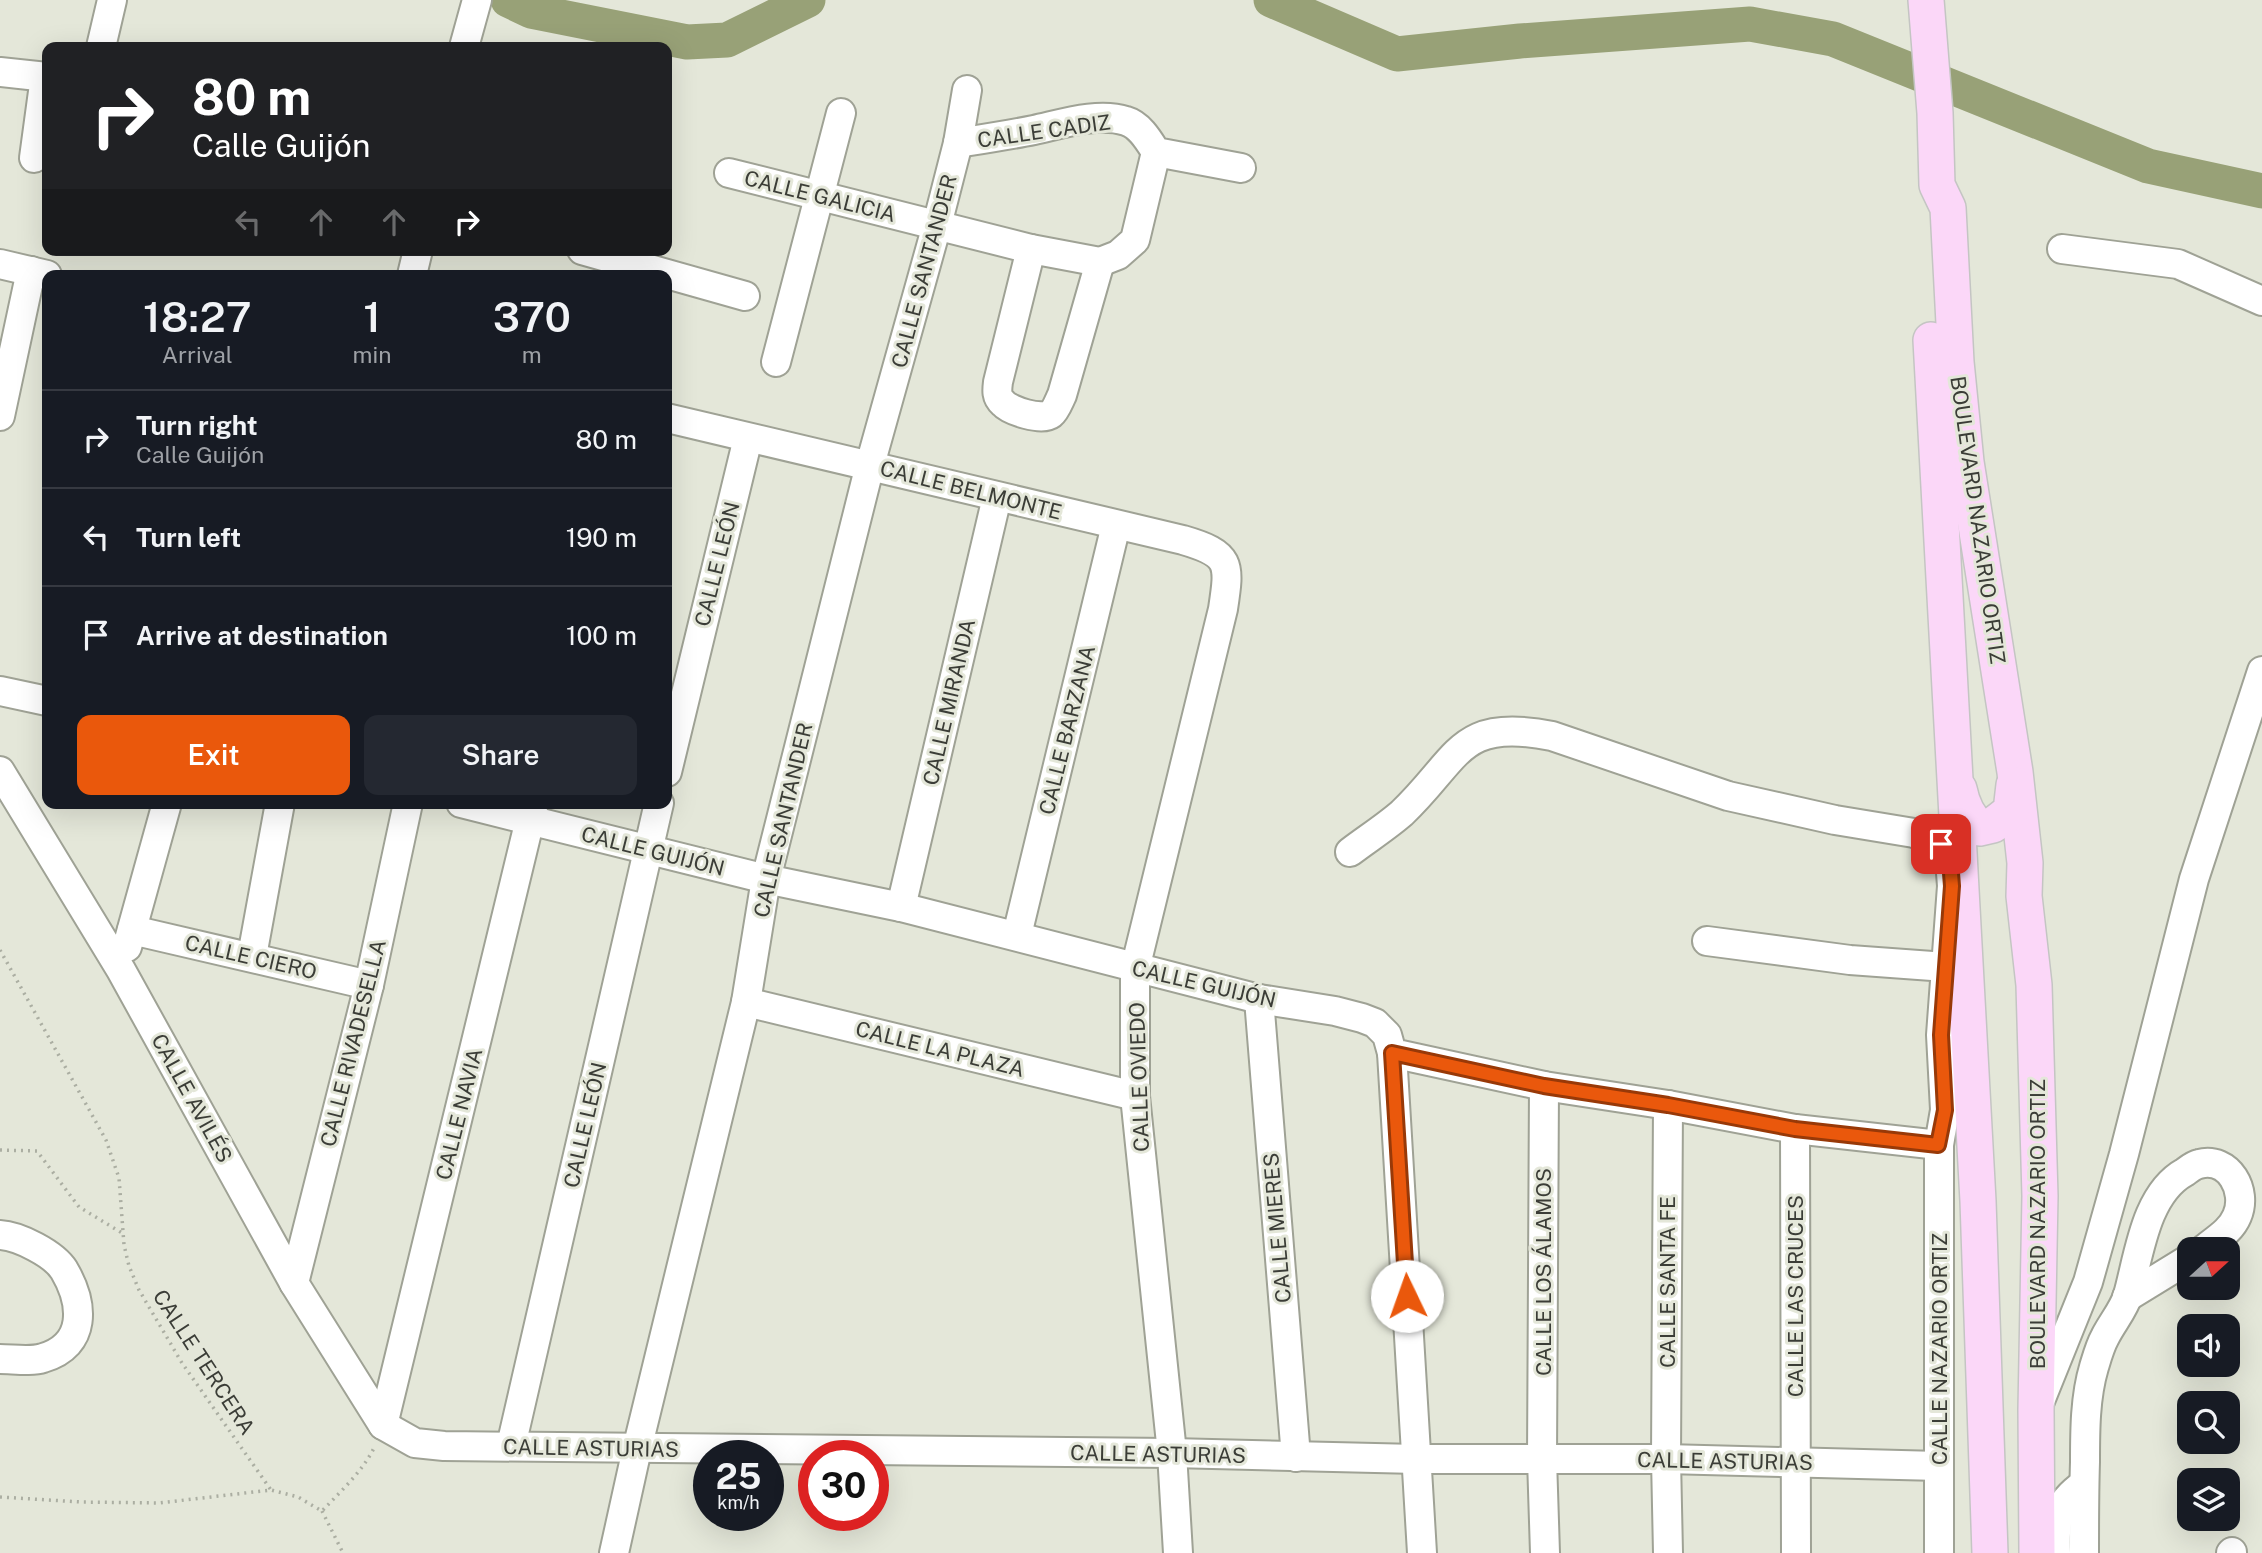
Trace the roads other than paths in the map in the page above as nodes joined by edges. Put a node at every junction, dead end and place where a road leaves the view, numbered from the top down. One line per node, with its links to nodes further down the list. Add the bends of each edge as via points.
1 (112, 0): 3 (street)
2 (1926, 0): 14 (main road, BOULEVARD NAZARIO ORTIZ)
3 (102, 42)
4 (0, 72): 5 (street)
5 (42, 77)
6 (967, 90): 9 (street, CALLE SANTANDER)
7 (42, 104): 11 (street)
8 (841, 113): 15 (street)
9 (958, 143): 10 (street, CALLE CADIZ, via 1099,118 1129,122); 16 (street, CALLE SANTANDER)
10 (1157, 152): 12 (street); 20 (street, via 1136,240)
11 (34, 158)
12 (1241, 168)
13 (729, 173): 15 (street, CALLE GALICIA)
14 (1937, 185): 39 (main road, BOULEVARD NAZARIO ORTIZ, via 1925,211); 41 (main road, BOULEVARD NAZARIO ORTIZ, via 1948,208 1966,462)
15 (820, 196): 16 (street, CALLE GALICIA); 27 (street)
16 (937, 225): 17 (street, CALLE GALICIA); 31 (street, CALLE SANTANDER)
17 (1031, 249): 20 (street, CALLE GALICIA); 20 (street, via 997,393 1012,409 1043,417 1058,403)
18 (2062, 249): 26 (street, via 2178,264)
19 (603, 256): 22 (street)
20 (1100, 262)
21 (0, 264): 23 (street)
22 (653, 270)
23 (39, 273): 28 (street)
24 (672, 275): 25 (street)
25 (745, 296)
26 (2262, 301)
27 (776, 362)
28 (0, 416)
29 (672, 419): 30 (street, CALLE BELMONTE)
30 (748, 438): 31 (street, CALLE BELMONTE); 38 (street, CALLE LEÓN)
31 (870, 465): 32 (street, CALLE BELMONTE); 50 (street, CALLE SANTANDER)
32 (997, 497): 33 (street, CALLE BELMONTE); 53 (street, CALLE MIRANDA)
33 (1116, 525): 34 (street, CALLE BELMONTE, via 1201,545 1219,556 1228,576); 55 (street, CALLE BARZANA)
34 (1223, 609): 59 (street, CALLE OVIEDO)
35 (2262, 671): 76 (street, via 2194,879 2088,1282)
36 (0, 691): 37 (street)
37 (42, 700)
38 (672, 751)
39 (1954, 769): 41 (main road, BOULEVARD NAZARIO ORTIZ, via 1962,802 1980,828 1993,825 2011,811); 51 (main road, BOULEVARD NAZARIO ORTIZ)
40 (0, 771): 60 (street, CALLE AVILÉS)
41 (2015, 772): 52 (main road, BOULEVARD NAZARIO ORTIZ)
42 (165, 809): 54 (street)
43 (280, 809): 57 (street)
44 (407, 809): 61 (street, CALLE RIVADESELLA)
45 (508, 809): 47 (street, CALLE GUIJÓN)
46 (658, 809): 48 (street, CALLE LEÓN)
47 (532, 812): 48 (street, CALLE GUIJÓN); 77 (street, CALLE NAVIA)
48 (648, 850): 50 (street, CALLE GUIJÓN); 78 (street, CALLE LEÓN)
49 (1350, 852): 58 (street, CALLE NAZARIO ORTIZ, via 1401,814 1471,740 1494,731 1522,730 1728,796 1914,833 1941,844 1950,860 1952,886)
50 (766, 879): 53 (street, CALLE GUIJÓN); 63 (street, CALLE SANTANDER)
51 (1962, 896): 52 (main road, BOULEVARD NAZARIO ORTIZ, via 1971,847 1988,840 2009,850); 88 (main road, BOULEVARD NAZARIO ORTIZ)
52 (2024, 896): 76 (main road, BOULEVARD NAZARIO ORTIZ, via 2034,985 2040,1196)
53 (901, 907): 55 (street, CALLE GUIJÓN)
54 (132, 930): 57 (street, CALLE CIERO); 60 (street)
55 (1017, 935): 59 (street, CALLE GUIJÓN)
56 (1707, 941): 58 (street)
57 (252, 956): 61 (street, CALLE CIERO)
58 (1946, 967): 69 (street, CALLE NAZARIO ORTIZ, via 1941,1035 1945,1110)
59 (1135, 969): 62 (street, CALLE GUIJÓN); 66 (street, CALLE OVIEDO)
60 (121, 970): 73 (street, CALLE AVILÉS)
61 (369, 985): 73 (street, CALLE RIVADESELLA)
62 (1259, 999): 64 (street, CALLE GUIJÓN, via 1335,1011 1375,1023 1387,1035); 81 (street, CALLE MIERES)
63 (746, 1002): 66 (street, CALLE LA PLAZA); 79 (street, CALLE SANTANDER)
64 (1392, 1053): 65 (street); 82 (street)
65 (1544, 1086): 67 (street); 83 (street, CALLE LOS ÁLAMOS)
66 (1135, 1096): 80 (street, CALLE OVIEDO)
67 (1668, 1105): 68 (street); 84 (street, CALLE SANTA FE)
68 (1795, 1129): 69 (street); 85 (street, CALLE LAS CRUCES)
69 (1938, 1145): 86 (street, CALLE NAZARIO ORTIZ)
70 (0, 1235): 75 (street, via 26,1241 63,1268 77,1298 79,1318 75,1334 61,1350 41,1359)
71 (2218, 1237): 74 (street, via 2237,1217 2239,1190 2227,1169 2199,1164 2177,1176 2148,1220)
72 (2177, 1266): 74 (street)
73 (294, 1283): 77 (street, CALLE AVILÉS)
74 (2127, 1297): 87 (street, via 2093,1369)
75 (0, 1359)
76 (2036, 1410): 96 (main road, BOULEVARD NAZARIO ORTIZ)
77 (383, 1425): 78 (street, CALLE ASTURIAS, via 425,1445)
78 (511, 1446): 79 (street, CALLE ASTURIAS)
79 (637, 1450): 80 (street, CALLE ASTURIAS); 89 (street, CALLE SANTANDER)
80 (1172, 1453): 81 (street, CALLE ASTURIAS); 90 (street, CALLE OVIEDO)
81 (1296, 1457): 82 (street, CALLE ASTURIAS)
82 (1417, 1459): 83 (street, CALLE ASTURIAS); 91 (street)
83 (1542, 1459): 84 (street, CALLE ASTURIAS); 92 (street, CALLE LOS ÁLAMOS)
84 (1666, 1459): 85 (street, CALLE ASTURIAS); 93 (street, CALLE SANTA FE)
85 (1795, 1463): 86 (street, CALLE ASTURIAS); 94 (street, CALLE LAS CRUCES)
86 (1939, 1466): 95 (street, CALLE NAZARIO ORTIZ)
87 (2084, 1484): 97 (street, via 2060,1511 2055,1525); 98 (street)
88 (1989, 1550)
89 (614, 1553)
90 (1178, 1553)
91 (1422, 1553)
92 (1545, 1553)
93 (1668, 1553)
94 (1797, 1553)
95 (1939, 1553)
96 (2037, 1553)
97 (2056, 1553)
98 (2084, 1553)

